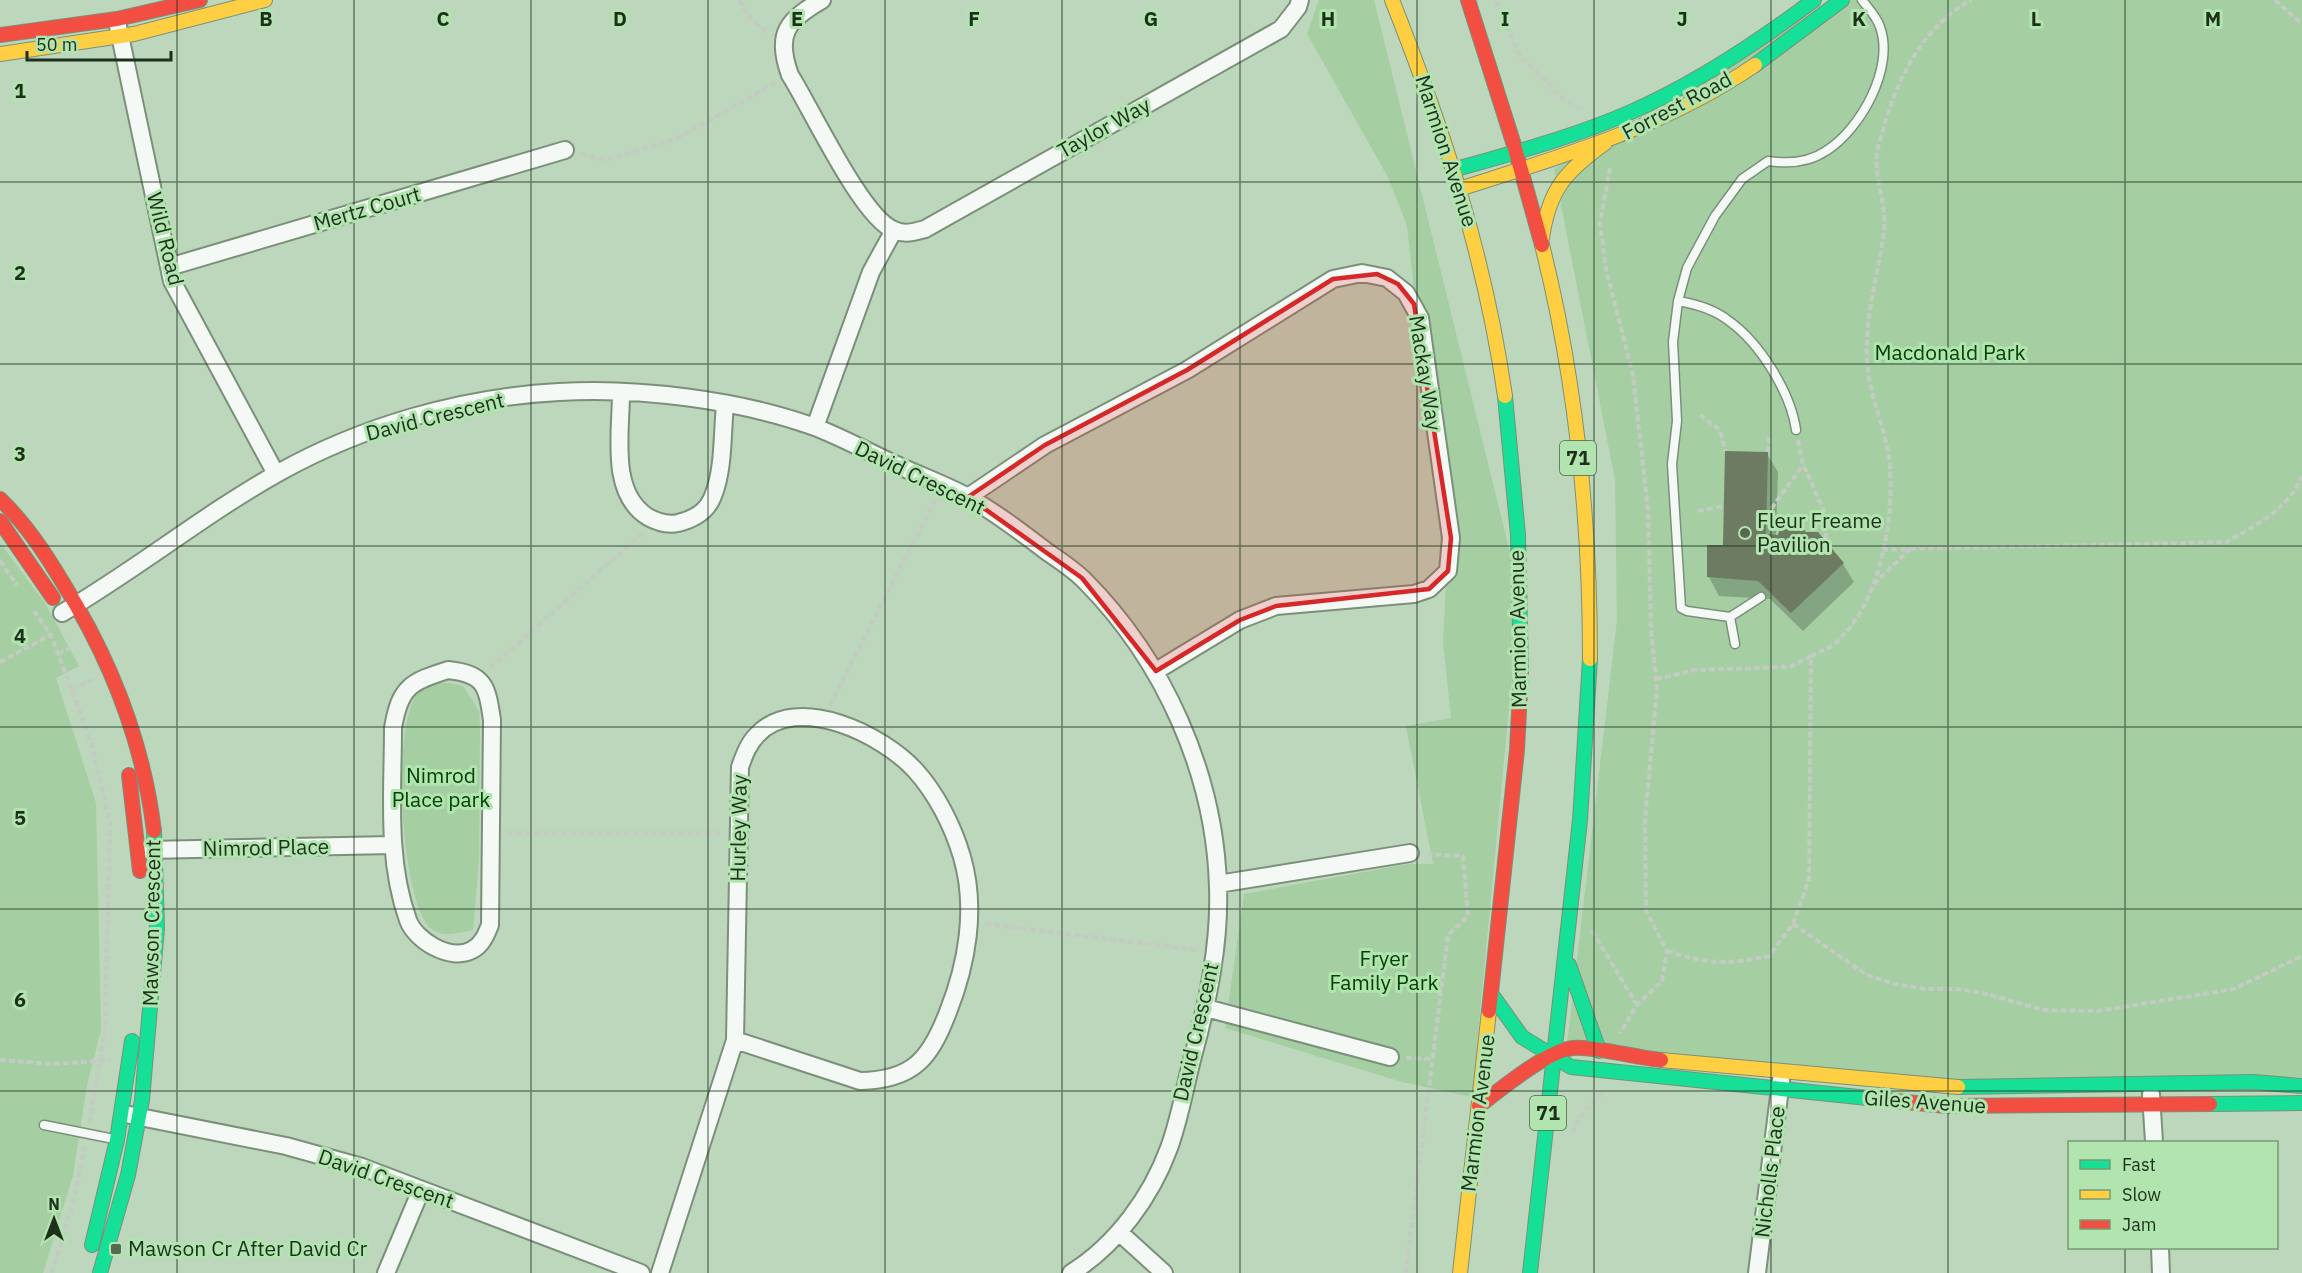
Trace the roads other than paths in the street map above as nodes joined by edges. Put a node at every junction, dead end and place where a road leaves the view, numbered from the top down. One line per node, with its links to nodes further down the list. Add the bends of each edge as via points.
1 (200, 0): 10 (main road)
2 (265, 0): 12 (main road)
3 (822, 0): 20 (street, via 793,19 785,31 782,44 790,75 869,210)
4 (1300, 0): 20 (street, Taylor Way, via 1281,29 925,229 910,234)
5 (1392, 0): 18 (main road, Marmion Avenue, via 1420,69)
6 (1468, 0): 16 (main road, 71)
7 (1814, 0): 16 (main road, Forrest Road, via 1776,29 1672,92 1596,126)
8 (1842, 0): 14 (main road, Forrest Road, via 1691,103)
9 (1862, 0): 23 (lane, via 1880,27 1883,44 1874,92 1859,119 1825,152 1788,164 1768,161 1742,178 1715,216 1687,268)
10 (117, 20): 11 (main road); 12 (street, Wild Road)
11 (0, 35)
12 (120, 38): 13 (main road); 22 (street, Wild Road)
13 (0, 54)
14 (1605, 143): 17 (main road, Forrest Road); 21 (main road, via 1559,180 1549,203)
15 (565, 150): 22 (street, Mertz Court)
16 (1517, 151): 17 (main road, 71); 18 (main road, Forrest Road)
17 (1521, 169): 19 (main road, Forrest Road); 21 (main road, 71)
18 (1453, 170): 19 (main road, Marmion Avenue)
19 (1459, 189): 44 (main road, Marmion Avenue, via 1488,297 1501,372 1520,578 1519,720)
20 (894, 230): 26 (street, via 871,272)
21 (1542, 242): 43 (main road, 71, via 1576,434 1588,571 1585,747)
22 (169, 267): 28 (street, Wild Road, via 172,281)
23 (1678, 301): 27 (lane, via 1700,305 1730,321 1746,338 1789,400); 34 (lane, via 1673,342 1677,421 1672,464 1681,608)
24 (621, 393): 25 (street, David Crescent, via 669,395); 25 (street, via 620,449 628,496 639,511 656,522 674,524 690,520 703,512 712,498 718,478); 28 (street, David Crescent, via 558,392 474,403 414,417 346,439)
25 (725, 405): 26 (street, David Crescent)
26 (815, 427): 29 (street, David Crescent)
27 (1796, 430)
28 (276, 474): 33 (street, David Crescent)
29 (968, 497): 36 (street, David Crescent, via 1082,578); 36 (street, Mackay Way, via 1045,445 1187,370 1334,279 1377,274 1398,284 1420,318 1451,538 1448,571 1428,589 1414,594 1276,606 1240,620)
30 (0, 499): 33 (main road, Mawson Crescent, via 41,545)
31 (0, 521): 33 (main road, Mawson Crescent)
32 (1761, 597): 34 (lane)
33 (69, 613): 39 (main road, Mawson Crescent, via 122,697 152,811)
34 (1730, 617): 35 (lane)
35 (1735, 644)
36 (1156, 671): 42 (street, David Crescent, via 1206,795)
37 (126, 762): 39 (main road, Mawson Crescent)
38 (393, 844): 38 (street, via 409,922 423,940 457,954 481,943 490,925 492,720 487,691 479,678 448,669 417,679 396,710); 39 (street, Nimrod Place)
39 (148, 850): 41 (main road, Mawson Crescent); 59 (main road, Mawson Crescent, via 156,937)
40 (1410, 853): 42 (street)
41 (140, 884)
42 (1218, 884): 45 (street, David Crescent)
43 (1566, 954): 48 (main road); 49 (main road, 71)
44 (1492, 995): 49 (main road, Giles Avenue, via 1522,1037); 57 (main road, Marmion Avenue)
45 (1206, 1008): 50 (street); 64 (street, David Crescent, via 1168,1149 1148,1190)
46 (134, 1023): 58 (main road, Mawson Crescent)
47 (735, 1040): 47 (street, Hurley Way, via 740,767 757,734 775,723 796,718 849,726 873,737 915,770 951,827 962,857 969,922 964,959 940,1032 917,1066 882,1081 860,1081); 70 (street, Hurley Way)
48 (1599, 1051): 49 (main road, Giles Avenue, via 1573,1048); 51 (main road, Giles Avenue)
49 (1554, 1055): 54 (main road, Giles Avenue, via 1571,1067); 57 (main road, Giles Avenue, via 1510,1081); 74 (main road, 71)
50 (1390, 1057)
51 (1781, 1070): 52 (main road, Giles Avenue, via 1970,1088); 54 (street, Nicholls Place)
52 (2150, 1084): 53 (main road, Giles Avenue, via 2253,1082); 55 (street)
53 (2302, 1086)
54 (1780, 1090): 55 (main road, Giles Avenue, via 1946,1106); 75 (street, Nicholls Place)
55 (2151, 1103): 56 (main road, Giles Avenue); 62 (street)
56 (2302, 1103)
57 (1479, 1106): 73 (main road, Marmion Avenue)
58 (123, 1113): 59 (street, David Crescent); 61 (main road, Mawson Crescent)
59 (140, 1117): 63 (street, David Crescent, via 286,1146 362,1167); 67 (main road, Mawson Crescent)
60 (44, 1125): 61 (lane)
61 (117, 1140): 66 (main road, Mawson Crescent)
62 (2154, 1141)
63 (422, 1190): 68 (street); 69 (street, David Crescent)
64 (1119, 1233): 71 (street, David Crescent); 72 (street)
65 (2160, 1249): 76 (street)
66 (87, 1262)
67 (100, 1273)
68 (386, 1273)
69 (641, 1273)
70 (660, 1273)
71 (1071, 1273)
72 (1164, 1273)
73 (1460, 1273)
74 (1530, 1273)
75 (1757, 1273)
76 (2161, 1273)

